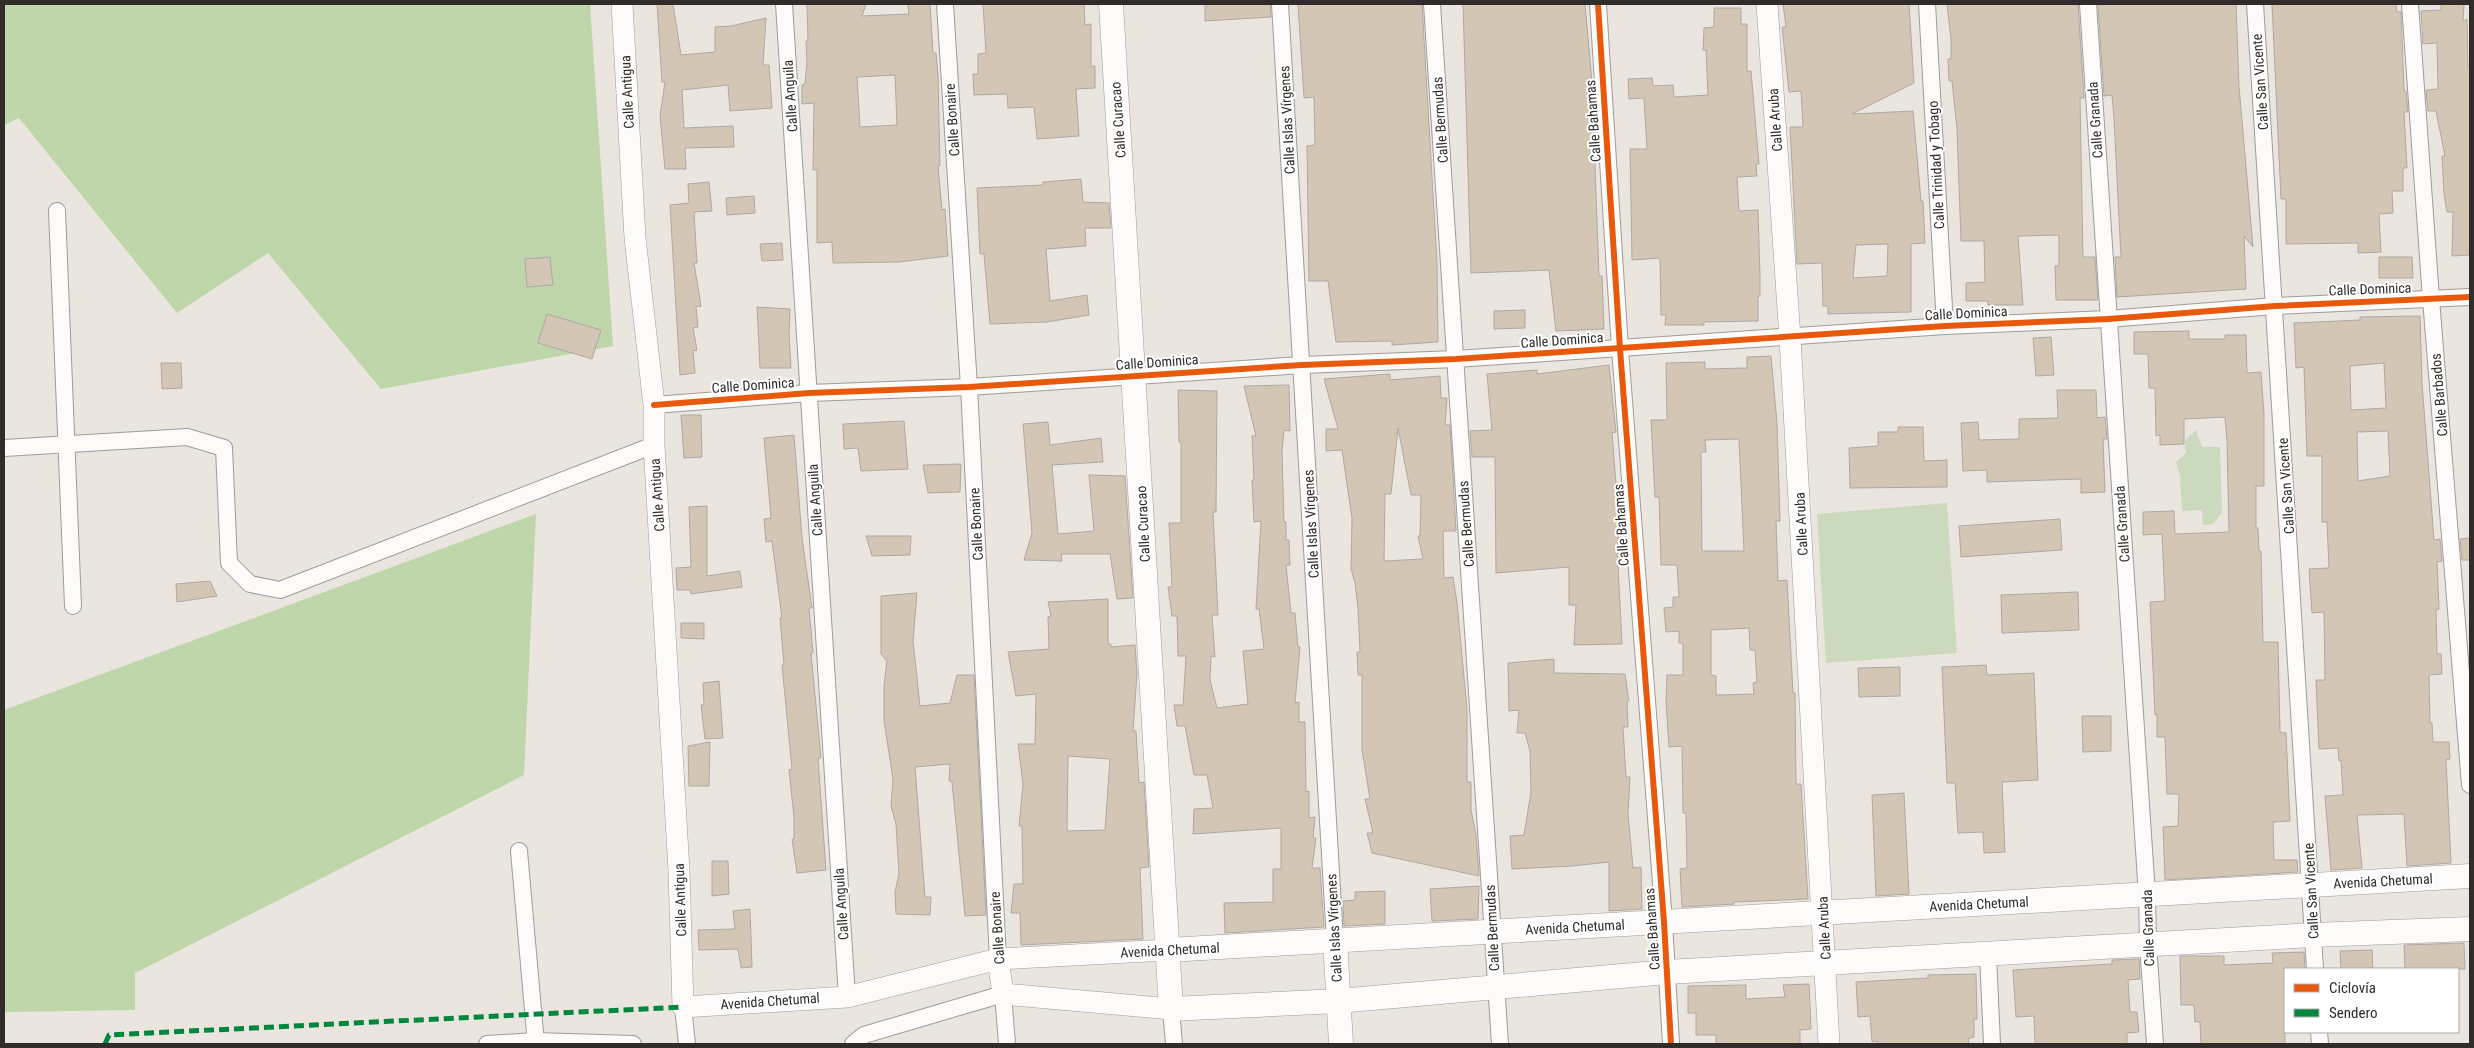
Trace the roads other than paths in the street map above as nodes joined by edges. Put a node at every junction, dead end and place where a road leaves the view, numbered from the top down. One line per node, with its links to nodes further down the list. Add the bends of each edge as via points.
1 (622, 4): 26 (street, Calle Antigua, via 635,238)
2 (784, 4): 25 (street, Calle Anguila)
3 (944, 4): 24 (street, Calle Bonaire)
4 (1111, 4): 23 (main road, Calle Curacao)
5 (1280, 4): 22 (street, Calle Islas Vírgenes)
6 (1432, 4): 21 (street, Calle Bermudas)
7 (1598, 4): 20 (street, Calle Bahamas)
8 (1767, 4): 19 (street, Calle Aruba)
9 (1927, 4): 18 (street, Calle Trinidad y Tobago)
10 (2088, 4): 17 (street, Calle Granada)
11 (2255, 4): 16 (street, Calle San Vicente)
12 (2410, 4): 15 (street, Calle Barbados)
13 (57, 211): 27 (street)
14 (2470, 297): 15 (street, Calle Dominica)
15 (2431, 299): 16 (street, Calle Dominica); 31 (street, Calle Barbados)
16 (2275, 306): 17 (street, Calle Dominica); 34 (street, Calle San Vicente)
17 (2108, 319): 18 (street, Calle Dominica); 35 (street, Calle Granada)
18 (1945, 326): 19 (street, Calle Dominica)
19 (1790, 338): 20 (street, Calle Dominica); 36 (street, Calle Aruba)
20 (1620, 349): 21 (street, Calle Dominica); 37 (street, Calle Bahamas)
21 (1456, 359): 22 (street, Calle Dominica); 39 (street, Calle Bermudas)
22 (1302, 365): 23 (street, Calle Dominica); 41 (street, Calle Islas Vírgenes)
23 (1134, 376): 24 (street, Calle Dominica); 43 (main road, Calle Curacao)
24 (969, 387): 25 (street, Calle Dominica); 45 (street, Calle Bonaire)
25 (808, 393): 26 (street, Calle Dominica); 52 (street, Calle Anguila)
26 (654, 405): 28 (street, Calle Antigua)
27 (68, 444): 28 (street, via 187,437 224,448 229,562 250,584 280,590); 29 (street); 30 (street)
28 (654, 445): 51 (street, Calle Antigua, via 679,872)
29 (4, 448)
30 (73, 606)
31 (2470, 785)
32 (519, 852): 55 (street)
33 (2470, 876): 34 (main road, Avenida Chetumal)
34 (2311, 886): 35 (main road, Avenida Chetumal); 40 (street, Calle San Vicente)
35 (2147, 895): 36 (main road, Avenida Chetumal); 42 (street, Calle Granada)
36 (1823, 913): 37 (main road, Avenida Chetumal); 46 (street, Calle Aruba)
37 (1664, 922): 39 (main road, Avenida Chetumal); 48 (street, Calle Bahamas)
38 (2470, 929): 40 (main road)
39 (1493, 932): 41 (main road, Avenida Chetumal); 49 (street, Calle Bermudas)
40 (2313, 935): 42 (main road); 47 (street, Calle San Vicente)
41 (1335, 940): 43 (main road, Avenida Chetumal); 53 (main road, Calle Islas Vírgenes)
42 (2148, 944): 44 (main road); 67 (street, Calle Granada)
43 (1168, 950): 45 (street, Avenida Chetumal); 54 (main road, Calle Curacao)
44 (1988, 955): 46 (main road); 66 (street)
45 (998, 959): 50 (street, Calle Bonaire); 52 (street, Avenida Chetumal)
46 (1825, 963): 48 (main road); 65 (street, Calle Aruba)
47 (2315, 968)
48 (1667, 972): 49 (main road); 64 (street, Calle Bahamas)
49 (1496, 987): 53 (main road); 63 (street, Calle Bermudas)
50 (1003, 994): 54 (street); 59 (street, via 864,1034); 60 (street, Calle Bonaire)
51 (683, 997): 52 (street, Avenida Chetumal); 58 (street)
52 (847, 997)
53 (1338, 1000): 54 (main road); 62 (main road, Calle Islas Vírgenes)
54 (1172, 1009): 61 (street, Calle Curacao)
55 (536, 1043): 56 (street); 57 (street)
56 (487, 1044)
57 (633, 1044)
58 (687, 1044)
59 (853, 1044)
60 (1007, 1044)
61 (1174, 1044)
62 (1341, 1044)
63 (1500, 1044)
64 (1671, 1044)
65 (1829, 1044)
66 (1992, 1044)
67 (2155, 1044)

